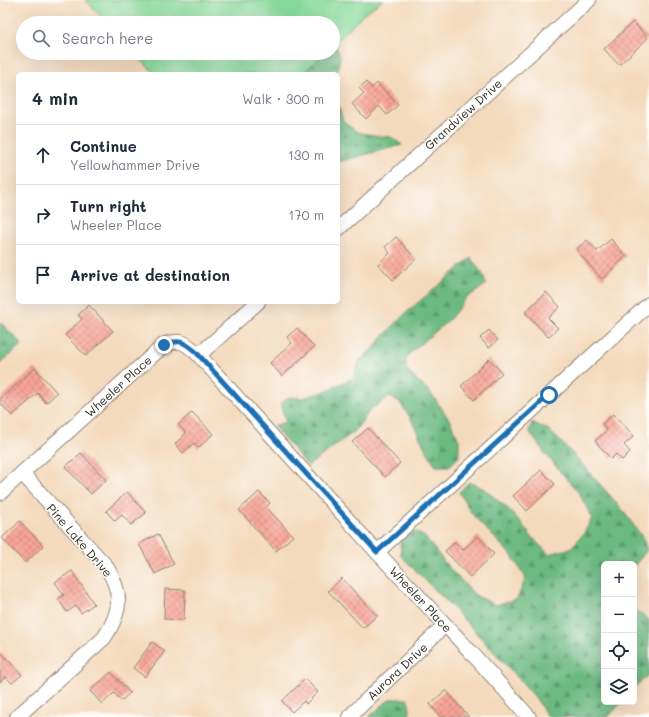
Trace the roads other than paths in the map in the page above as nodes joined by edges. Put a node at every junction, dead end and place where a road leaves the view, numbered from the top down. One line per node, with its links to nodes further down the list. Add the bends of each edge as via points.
1 (589, 0): 2 (street, Grandview Drive)
2 (340, 227)
3 (256, 304): 5 (street)
4 (649, 304): 8 (street)
5 (199, 355): 6 (street, Wheeler Place, via 184,342 175,341 164,345); 8 (street, Wheeler Place)
6 (22, 473): 7 (street, Wheeler Place); 10 (street, Pine Lake Drive, via 106,566 114,579 118,598 113,625 104,638)
7 (0, 493)
8 (377, 552): 9 (street, Wheeler Place)
9 (445, 625): 11 (street, Aurora Drive); 12 (street, Wheeler Place)
10 (17, 717)
11 (349, 717)
12 (529, 717)

